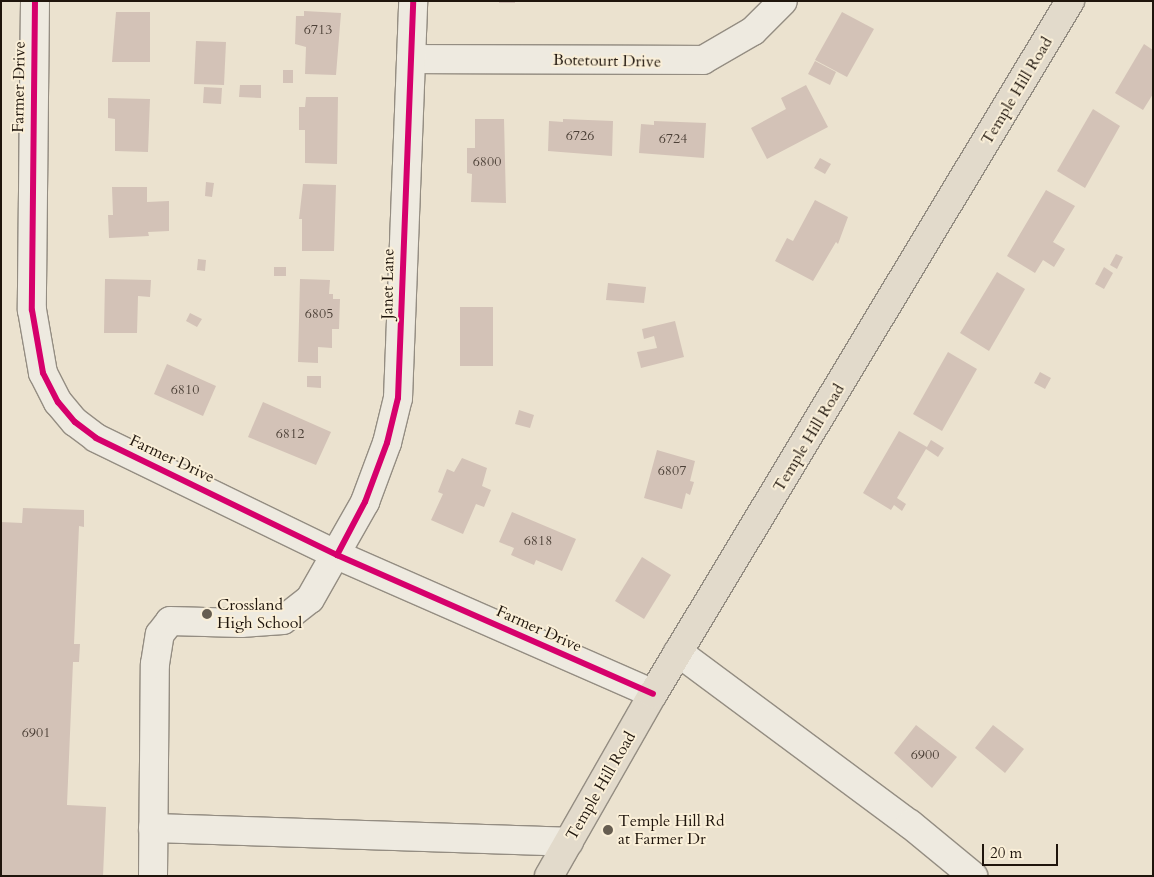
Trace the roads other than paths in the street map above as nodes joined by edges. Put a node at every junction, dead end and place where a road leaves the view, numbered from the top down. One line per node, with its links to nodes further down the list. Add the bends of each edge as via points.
1 (35, 1): 6 (street, Farmer Drive, via 32,310 43,373 58,402 75,422 96,438)
2 (413, 1): 5 (street, Janet Lane)
3 (783, 1): 5 (street, Botetourt Drive, via 753,31 703,60)
4 (1070, 1): 7 (main road, Temple Hill Road)
5 (411, 59): 6 (street, Janet Lane, via 398,398 387,443 366,502)
6 (337, 555): 8 (street, Farmer Drive); 9 (street, Janet Lane, via 310,599 283,620 241,623 170,621 160,634 155,664)
7 (678, 652): 8 (main road, Temple Hill Road); 13 (street, via 910,824)
8 (653, 694): 10 (main road, Temple Hill Road)
9 (153, 828): 10 (street); 11 (street)
10 (569, 842): 12 (main road, Temple Hill Road)
11 (153, 876)
12 (549, 876)
13 (973, 876)

